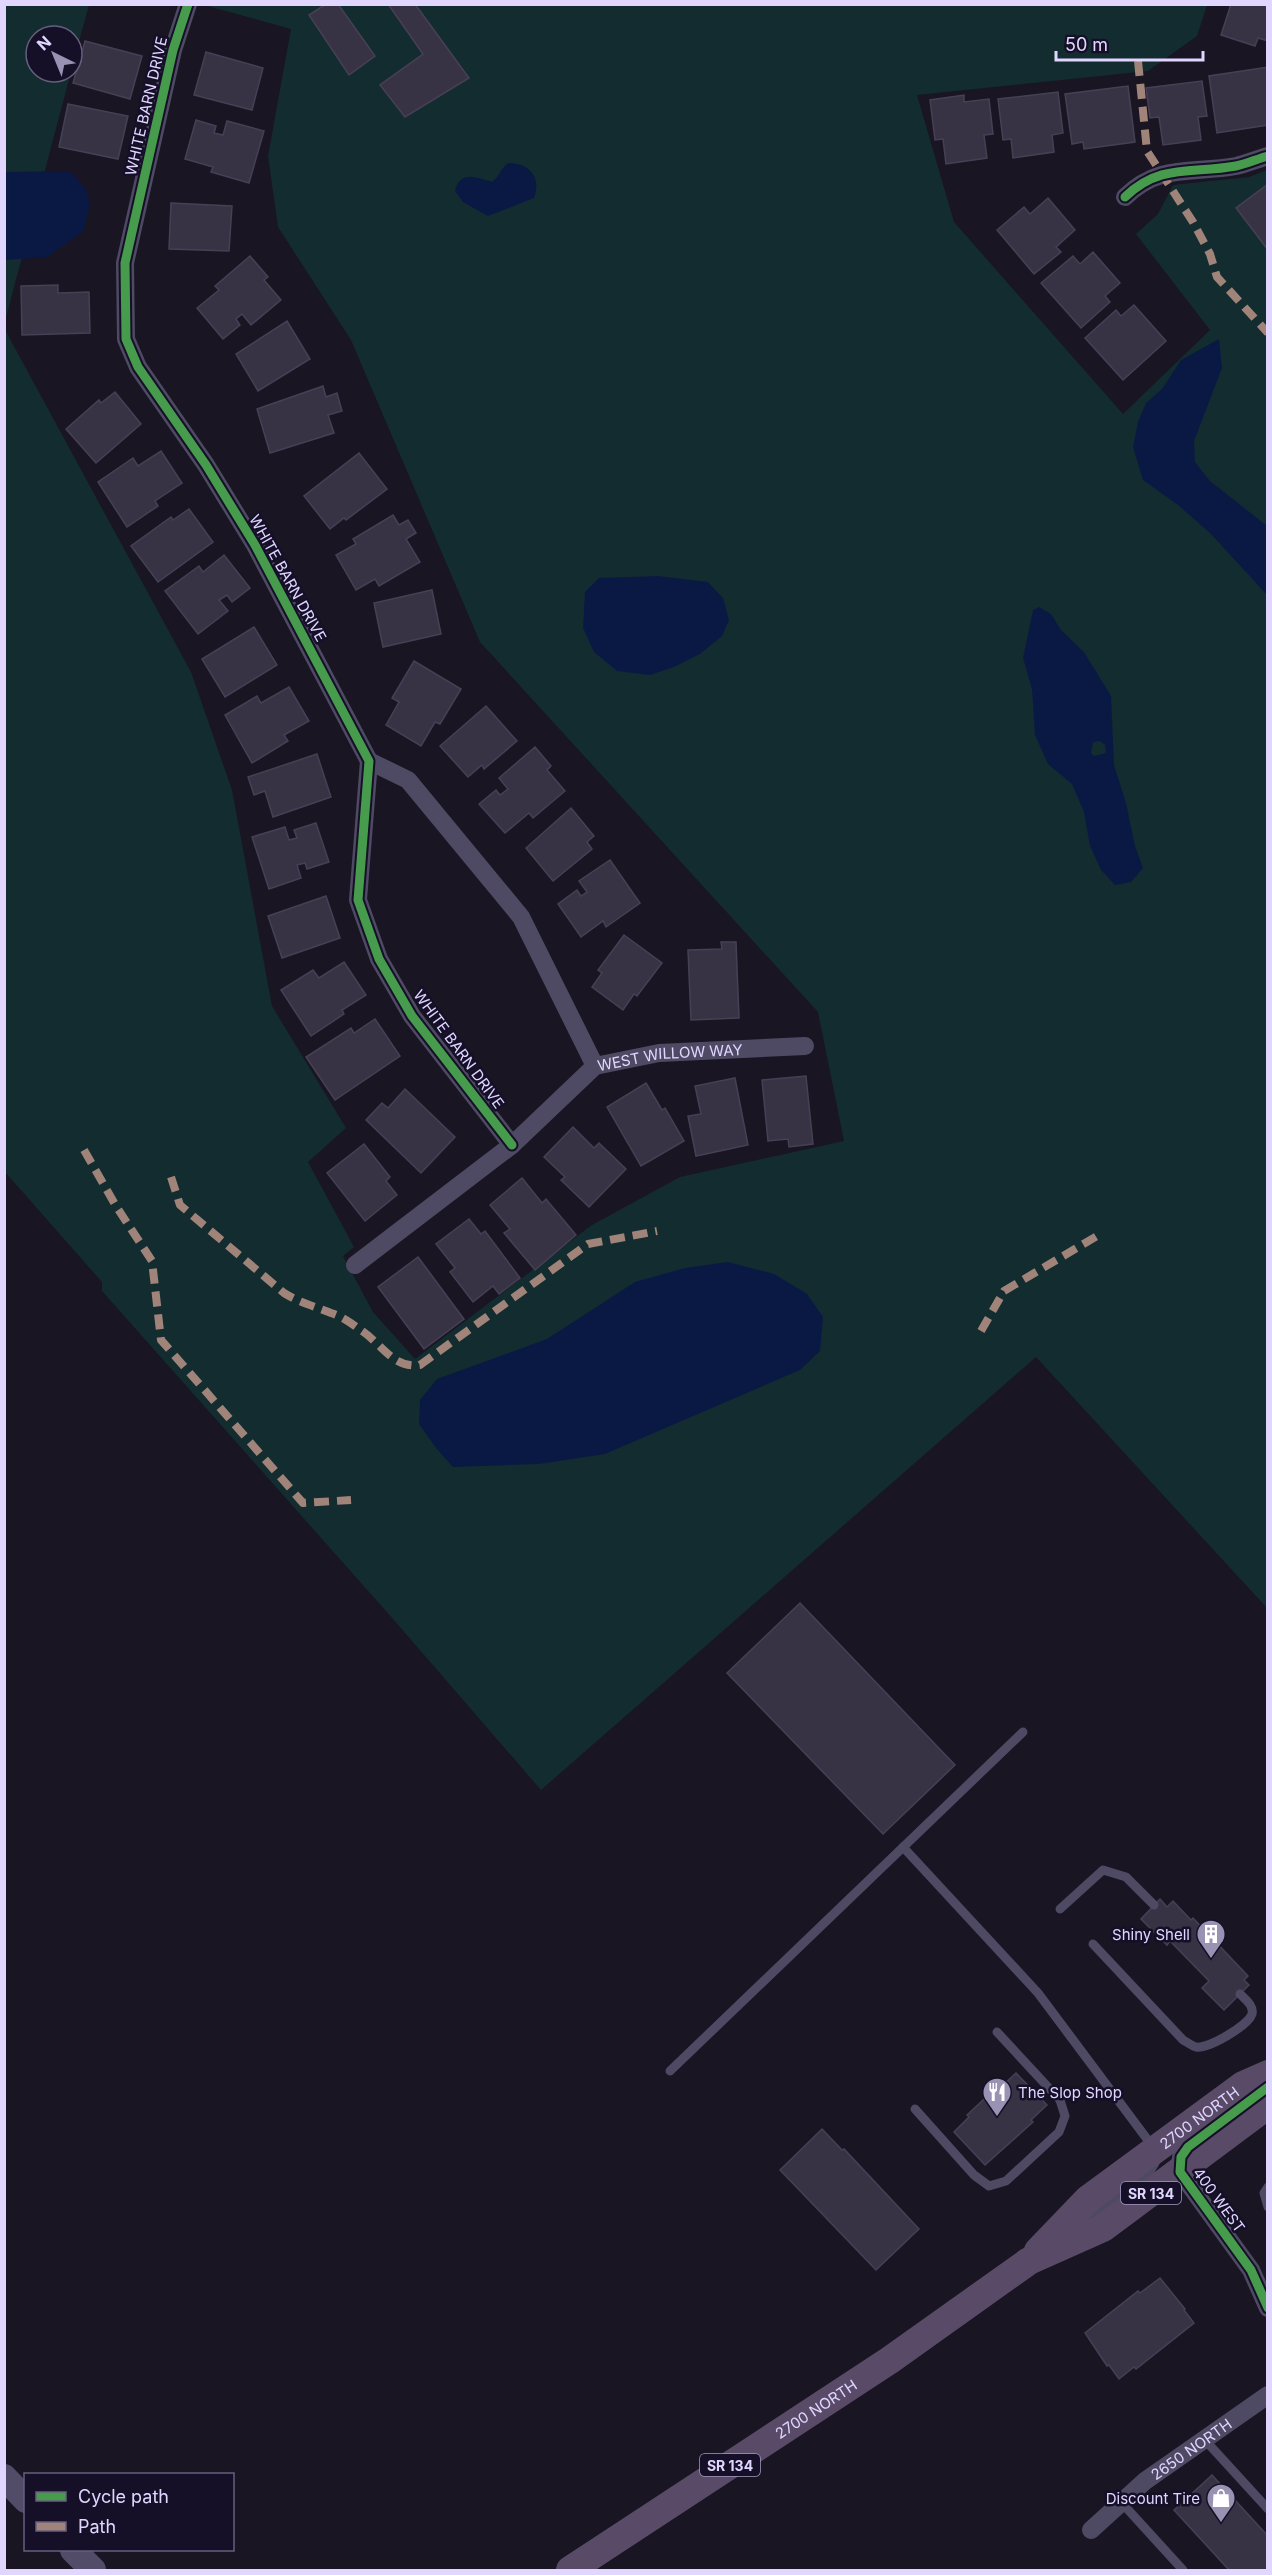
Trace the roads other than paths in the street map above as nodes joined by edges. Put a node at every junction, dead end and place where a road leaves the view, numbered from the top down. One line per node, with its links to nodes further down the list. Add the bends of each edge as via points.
1 (188, 4): 4 (street, WHITE BARN DRIVE, via 173,50 125,263 126,339 138,367 255,545)
2 (1268, 156): 3 (street, via 1237,166 1161,173 1139,183)
3 (1125, 197)
4 (369, 760): 6 (street, via 408,780 521,916); 7 (street, WHITE BARN DRIVE, via 358,900 380,959 412,1016)
5 (806, 1046): 6 (street, WEST WILLOW WAY, via 659,1053)
6 (595, 1066): 7 (street, WEST WILLOW WAY)
7 (512, 1145): 8 (street, WEST WILLOW WAY)
8 (355, 1265)
9 (1023, 1732): 10 (lane)
10 (903, 1847): 16 (lane); 21 (lane, via 1038,1994)
11 (1154, 1905): 12 (lane, via 1126,1877 1103,1870)
12 (1060, 1909)
13 (1093, 1944): 14 (lane, via 1183,2040 1195,2047 1212,2046 1247,2020 1251,2006)
14 (1240, 1994)
15 (998, 2032): 20 (lane, via 1060,2100 1065,2116 1059,2132 1006,2181 989,2186 974,2175)
16 (670, 2071)
17 (1268, 2074): 21 (main road, 2700 NORTH / SR 134, via 1243,2085)
18 (1268, 2087): 22 (street, via 1188,2147 1181,2157)
19 (1268, 2105): 22 (main road, 2700 NORTH / SR 134)
20 (915, 2109)
21 (1155, 2150): 25 (main road, 2700 NORTH / SR 134, via 1088,2199)
22 (1180, 2172): 25 (main road, 2700 NORTH / SR 134, via 1103,2228); 26 (street, 400 WEST, via 1251,2270)
23 (1268, 2187): 24 (lane, via 1264,2193)
24 (1268, 2207)
25 (1029, 2261): 34 (main road, 2700 NORTH / SR 134, via 890,2360)
26 (1268, 2308)
27 (1268, 2395): 28 (street, 2650 NORTH)
28 (1204, 2439): 29 (street, 2650 NORTH); 30 (lane)
29 (1121, 2502): 31 (street, 2650 NORTH); 35 (lane)
30 (1268, 2508)
31 (1091, 2530)
32 (74, 2551): 33 (main road)
33 (93, 2571)
34 (570, 2571)
35 (1183, 2571)

